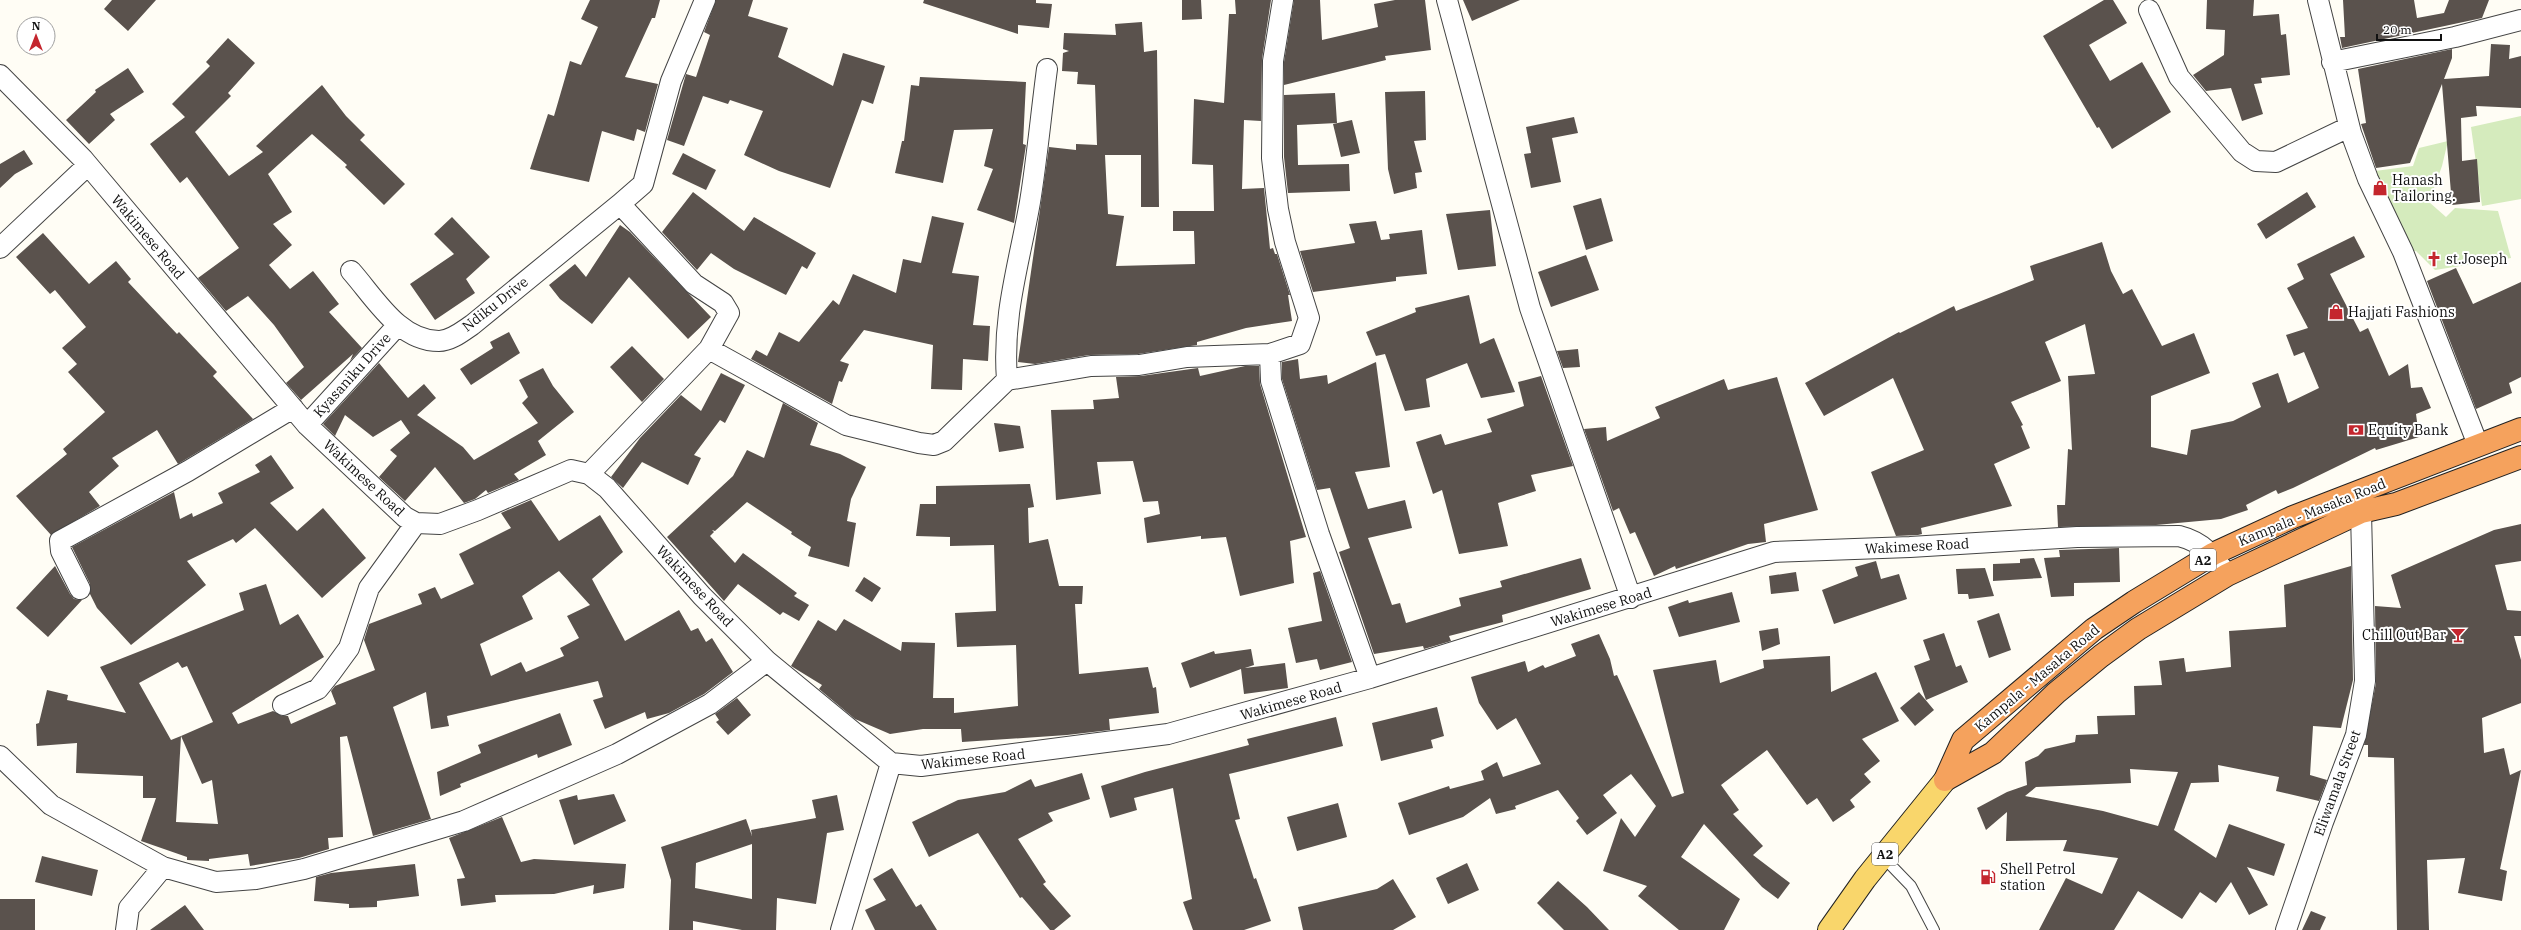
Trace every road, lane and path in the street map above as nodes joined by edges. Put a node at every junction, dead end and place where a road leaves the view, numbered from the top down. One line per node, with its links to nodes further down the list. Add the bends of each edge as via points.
1 (705, 0): 12 (street, Ndiku Drive, via 671,81 643,184)
2 (1283, 0): 17 (street, via 1273,61 1272,158 1285,242 1309,318 1300,344)
3 (1447, 0): 30 (street, via 1530,308)
4 (2318, 0): 7 (street)
5 (2149, 10): 10 (street, via 2179,77 2242,152 2256,161 2276,162)
6 (2521, 20): 7 (street, via 2455,37)
7 (2332, 62): 10 (street)
8 (1047, 69): 18 (street, via 1030,202 1014,274 1007,322 1004,347)
9 (0, 75): 11 (street, Wakimese Road)
10 (2349, 127): 22 (street, via 2368,180 2403,252)
11 (88, 165): 13 (street); 19 (street, Wakimese Road)
12 (620, 204): 15 (street, Ndiku Drive, via 472,325 450,338 440,341 429,339); 16 (street, via 694,284 723,303 729,313)
13 (0, 248)
14 (351, 271): 15 (street, Ndiku Drive)
15 (397, 326): 20 (street, Kyasaniku Drive)
16 (709, 349): 18 (street, via 846,425 934,445 944,440); 24 (street)
17 (1270, 354): 18 (street, via 1187,357 1138,365 1091,366); 32 (street, via 1271,381 1319,534)
18 (1007, 380)
19 (293, 408): 20 (street, Wakimese Road); 29 (street, via 188,471 60,541 61,551)
20 (307, 425): 26 (street, Wakimese Road, via 404,517)
21 (2521, 430): 22 (highway, Kampala - Masaka Road / A2)
22 (2478, 445): 27 (highway, Kampala - Masaka Road / A2, via 2293,517)
23 (2521, 457): 25 (highway, Kampala - Masaka Road / A2, via 2396,504)
24 (589, 474): 26 (street, Wakimese Road, via 571,470 451,520 434,524); 31 (street, Wakimese Road, via 607,488 702,596)
25 (2361, 512): 28 (highway, Kampala - Masaka Road / A2); 43 (street, Eliwamala Street, via 2365,681 2356,735)
26 (416, 523): 33 (street, via 369,588 349,648 330,674 318,689)
27 (2213, 554): 28 (street, Wakimese Road); 30 (street, Wakimese Road, via 2193,540 2179,536 2149,535 1774,552); 36 (highway, Kampala - Masaka Road / A2, via 2094,629 2039,674 1963,740)
28 (2227, 575): 36 (highway, Kampala - Masaka Road / A2, via 2100,656 1993,753)
29 (80, 590)
30 (1631, 598): 32 (street, Wakimese Road)
31 (767, 661): 35 (street, Wakimese Road); 38 (street, via 710,704 618,754 464,821 304,869 256,878 216,882)
32 (1370, 678): 35 (street, Wakimese Road, via 1168,734 921,766)
33 (283, 705)
34 (0, 756): 38 (street, via 51,805)
35 (891, 763): 40 (street)
36 (1945, 780): 37 (main road, Kampala - Masaka Road / A2)
37 (1883, 857): 41 (main road, Kampala - Masaka Road / A2); 42 (lane, via 1911,886)
38 (163, 867): 39 (street, via 129,908)
39 (126, 930)
40 (841, 930)
41 (1829, 930)
42 (1934, 930)
43 (2286, 930)

